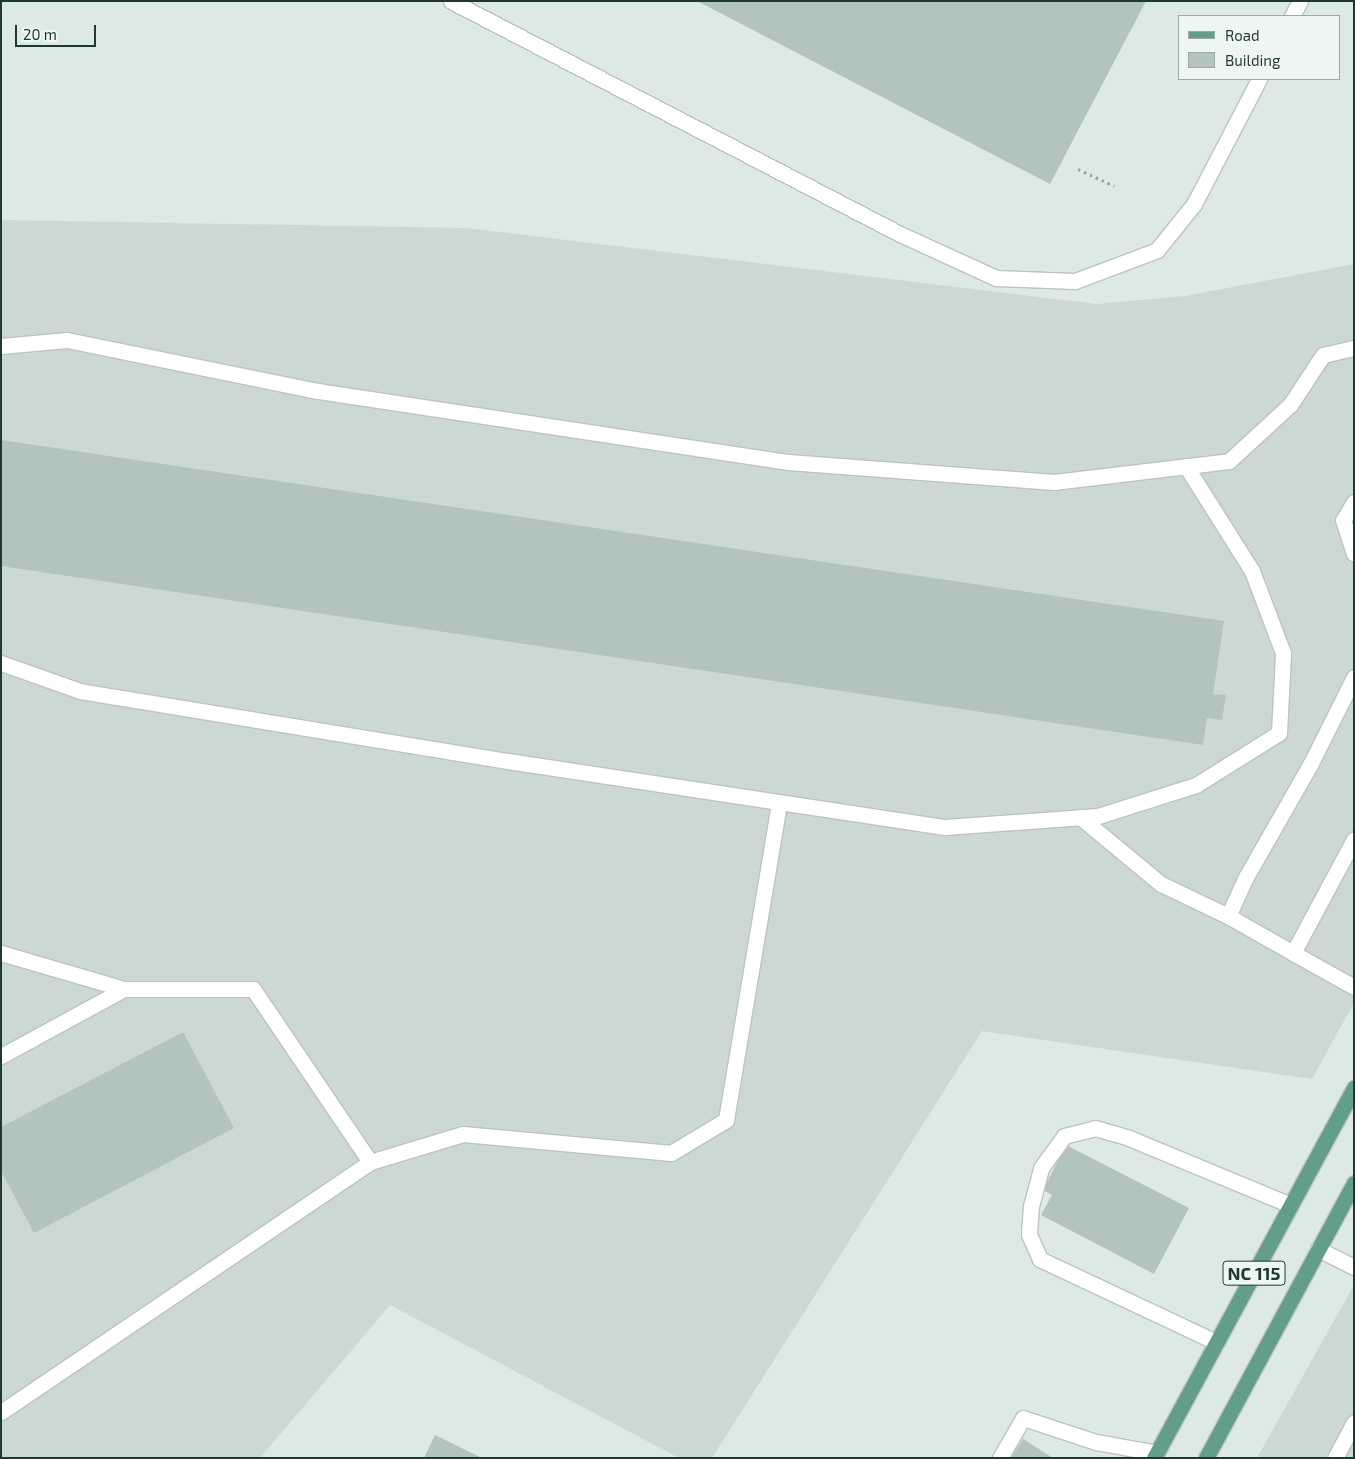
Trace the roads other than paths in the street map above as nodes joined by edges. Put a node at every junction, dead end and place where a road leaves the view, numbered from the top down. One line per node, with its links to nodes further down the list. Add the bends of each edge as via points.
1 (451, 1): 4 (lane, via 900,234 996,278 1075,281 1157,250 1194,204)
2 (1300, 1): 3 (lane)
3 (1293, 15)
4 (1259, 80)
5 (1, 346): 7 (lane, via 67,340 318,390 788,462 1054,482)
6 (1354, 348): 7 (lane, via 1323,355 1290,405 1229,460)
7 (1186, 466): 13 (lane, via 1252,570 1283,654 1278,732 1196,785 1098,816)
8 (1354, 502): 9 (lane, via 1343,520)
9 (1354, 552)
10 (1, 663): 12 (lane, via 80,691)
11 (1354, 678): 15 (lane)
12 (779, 802): 13 (lane, via 946,827); 22 (lane, via 726,1120 670,1153 463,1134)
13 (1080, 817): 15 (lane, via 1161,884)
14 (1354, 839): 17 (lane)
15 (1228, 916): 17 (lane)
16 (1, 953): 19 (lane)
17 (1293, 953): 18 (lane)
18 (1354, 987)
19 (124, 989): 20 (lane); 22 (lane, via 253,989)
20 (1, 1056)
21 (1354, 1088): 24 (main road, NC 115)
22 (370, 1162): 28 (lane)
23 (1354, 1183): 25 (main road, NC 115)
24 (1291, 1204): 27 (main road, NC 115); 27 (lane, via 1128,1138 1095,1128 1064,1136 1041,1168 1031,1206 1029,1234 1040,1259)
25 (1318, 1249): 26 (lane); 32 (main road, NC 115)
26 (1354, 1267)
27 (1216, 1342): 30 (main road, NC 115)
28 (1, 1412)
29 (1354, 1423): 33 (lane)
30 (1156, 1455): 31 (lane, via 1096,1442 1023,1418)
31 (1000, 1458)
32 (1206, 1458)
33 (1335, 1458)

